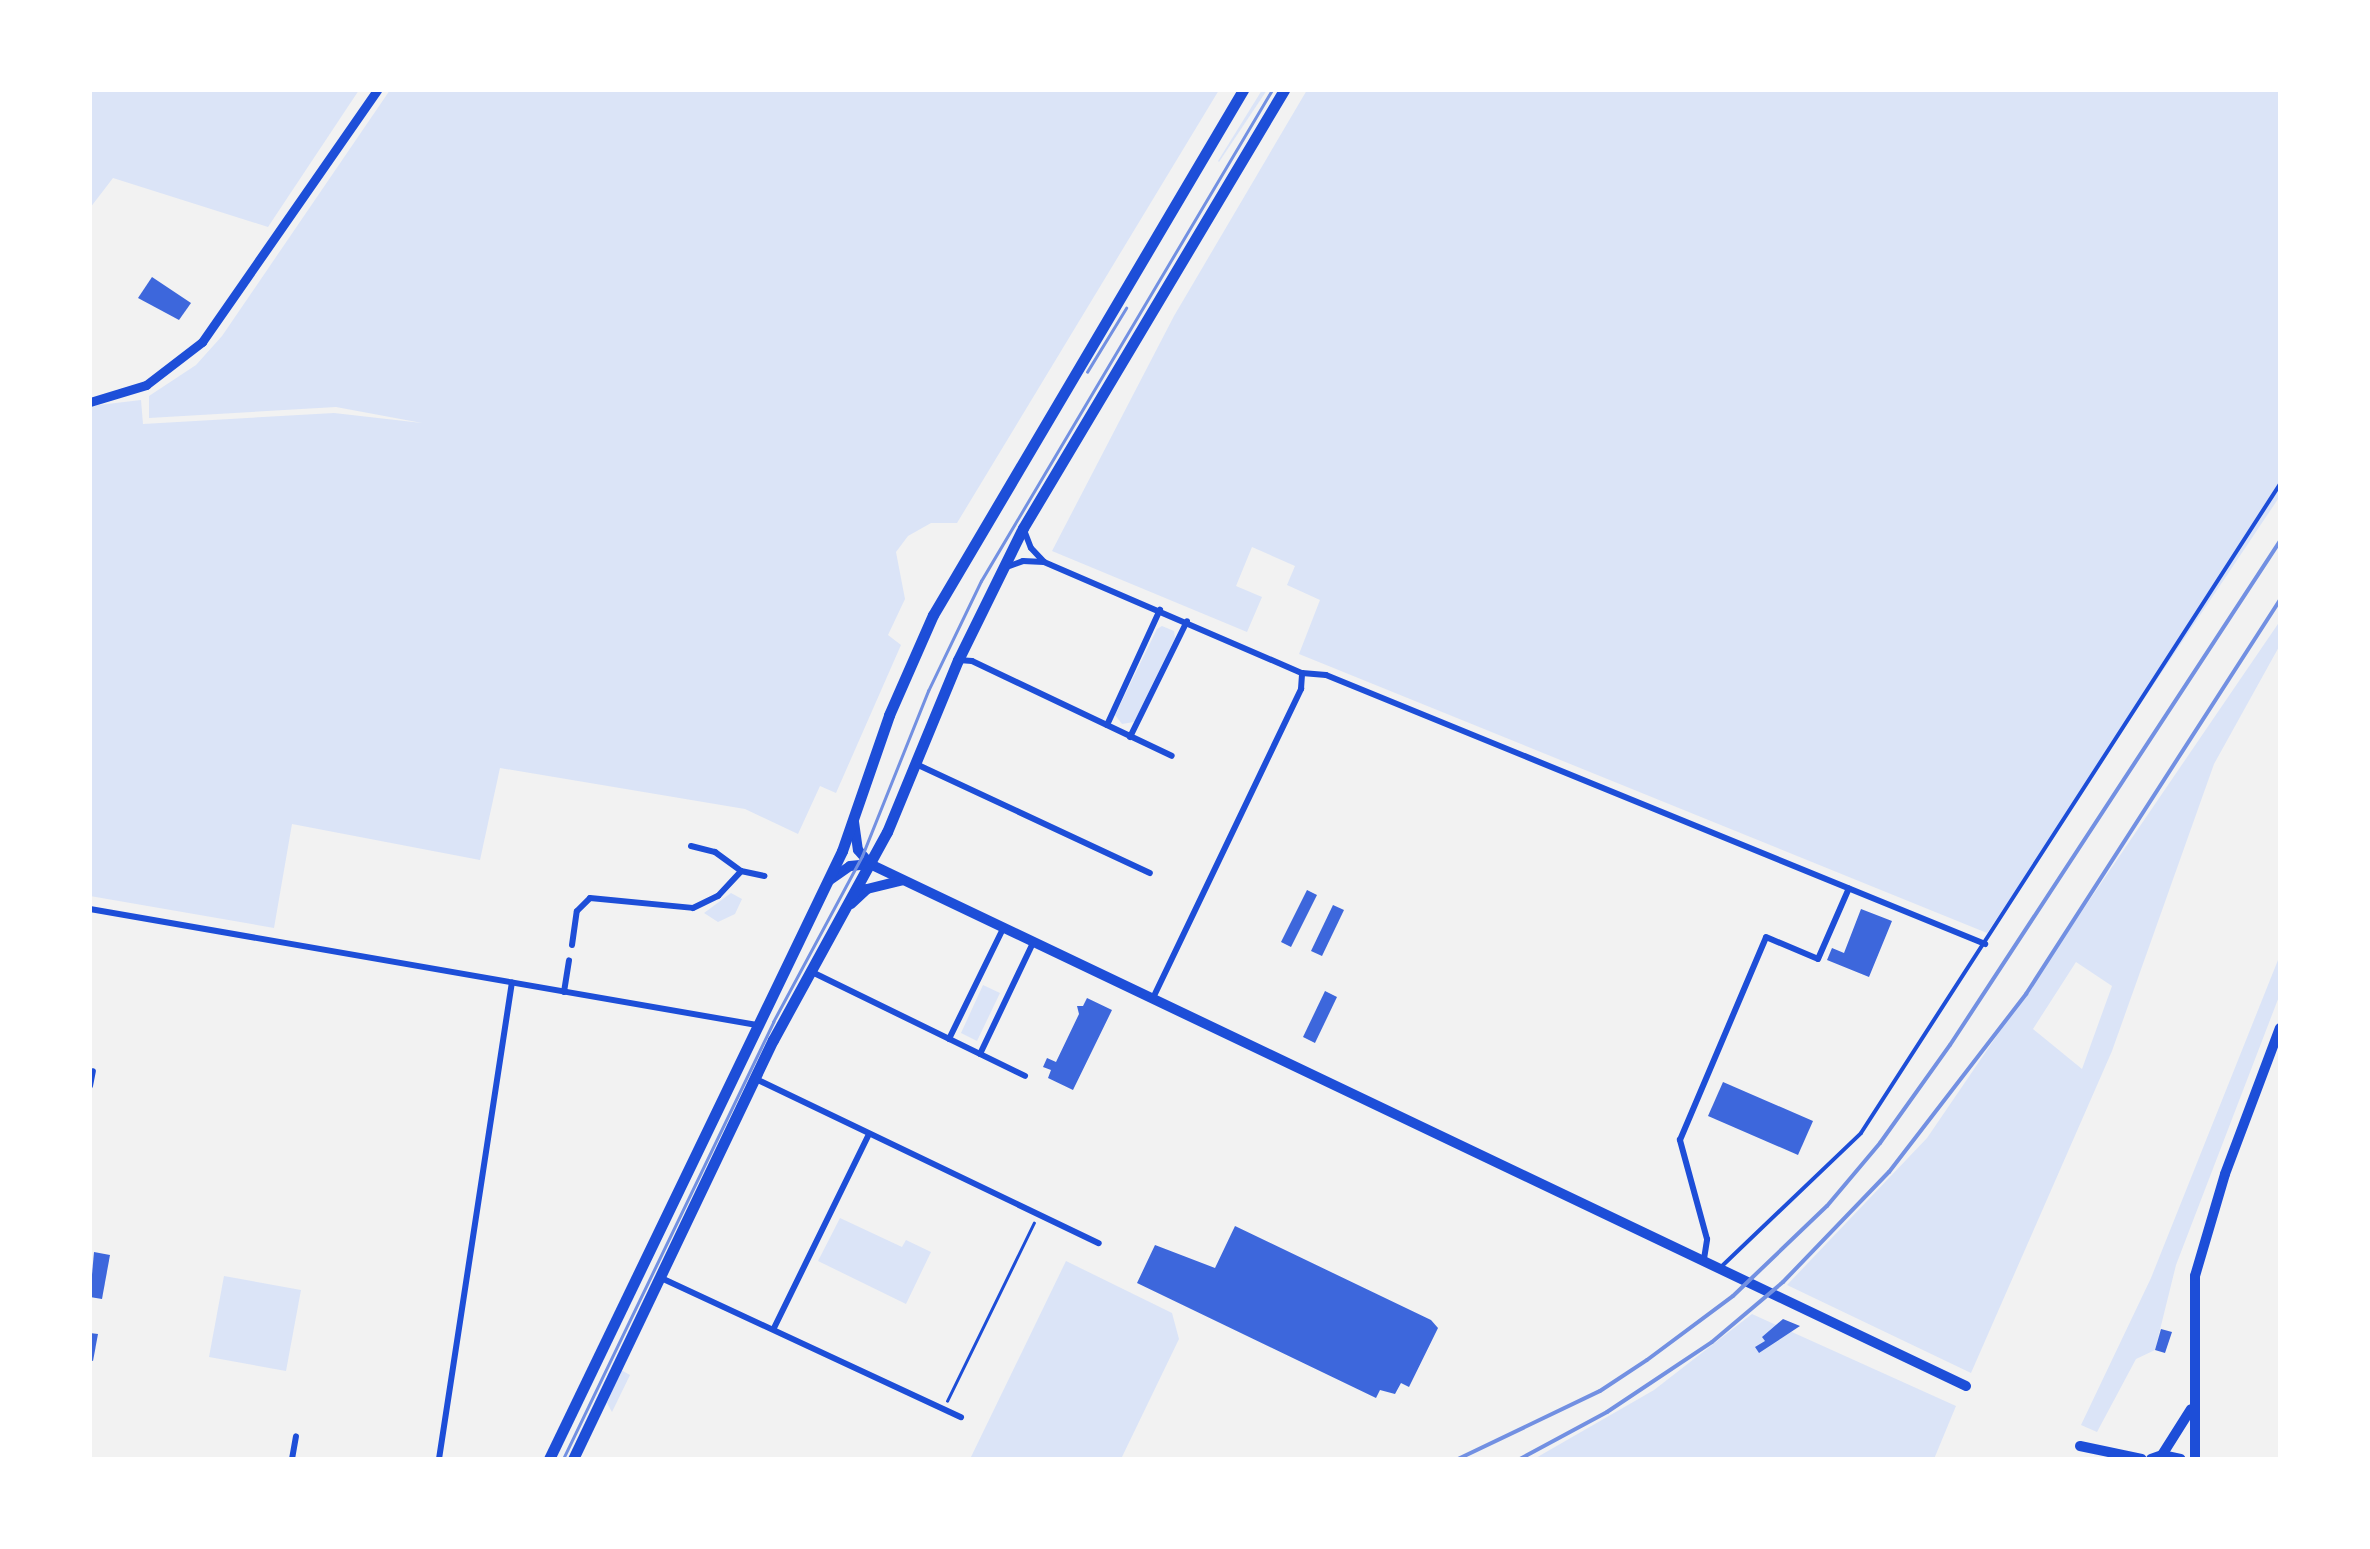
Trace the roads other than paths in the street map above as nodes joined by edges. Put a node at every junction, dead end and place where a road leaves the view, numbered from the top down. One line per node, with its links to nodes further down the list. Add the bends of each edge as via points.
1 (376, 90): 4 (street, via 202,342 146,385)
2 (1243, 90): 17 (main road, via 933,615)
3 (1284, 90): 6 (main road)
4 (90, 402)
5 (2280, 484): 30 (lane)
6 (1023, 528): 7 (street); 8 (main road)
7 (1044, 562): 8 (street); 9 (street)
8 (1002, 568): 11 (main road)
9 (1160, 610): 10 (street); 13 (street)
10 (1187, 622): 12 (street); 14 (street)
11 (958, 660): 13 (street); 16 (main road)
12 (1302, 674): 25 (street, via 1326,675); 36 (street, via 1301,689)
13 (1107, 725): 14 (street)
14 (1130, 736): 15 (street)
15 (1172, 756)
16 (915, 764): 19 (main road); 21 (street)
17 (854, 816): 19 (main road, via 858,850); 24 (main road)
18 (691, 846): 20 (street, via 716,852)
19 (870, 864): 23 (main road); 24 (main road, via 842,870); 27 (main road)
20 (741, 870): 22 (street); 31 (street, via 718,896 692,908 590,898 577,911)
21 (1150, 873)
22 (764, 876)
23 (903, 880): 27 (main road, via 867,888); 28 (main road)
24 (824, 888): 37 (main road)
25 (1849, 888): 30 (street); 47 (street, via 1818,960 1766,938 1680,1140 1707,1240)
26 (90, 909): 34 (street)
27 (845, 910): 33 (main road)
28 (1002, 929): 29 (main road); 39 (street)
29 (1033, 943): 36 (main road); 40 (street)
30 (1984, 944): 48 (lane, via 1861,1133)
31 (572, 945)
32 (569, 960): 35 (street)
33 (811, 971): 39 (street); 43 (main road)
34 (512, 982): 35 (street); 57 (street)
35 (564, 992): 37 (street)
36 (1152, 1000): 47 (main road)
37 (757, 1025): 58 (main road)
38 (2280, 1028): 52 (main road, via 2195,1276)
39 (949, 1040): 40 (street)
40 (980, 1054): 42 (street)
41 (93, 1071): 44 (street)
42 (1025, 1076)
43 (755, 1078): 45 (street); 49 (main road)
44 (90, 1086)
45 (870, 1134): 46 (street); 50 (street)
46 (1099, 1243)
47 (1704, 1260): 48 (main road)
48 (1720, 1267): 51 (main road)
49 (660, 1277): 50 (street); 59 (main road)
50 (774, 1328): 53 (street)
51 (1966, 1386)
52 (2194, 1398): 55 (main road, via 2186,1423); 63 (main road)
53 (961, 1418)
54 (296, 1436): 56 (street)
55 (2156, 1457): 62 (main road)
56 (292, 1459)
57 (439, 1459)
58 (548, 1459)
59 (573, 1459)
60 (2102, 1459): 61 (main road, via 2079,1445)
61 (2142, 1459)
62 (2181, 1459)
63 (2195, 1459)

